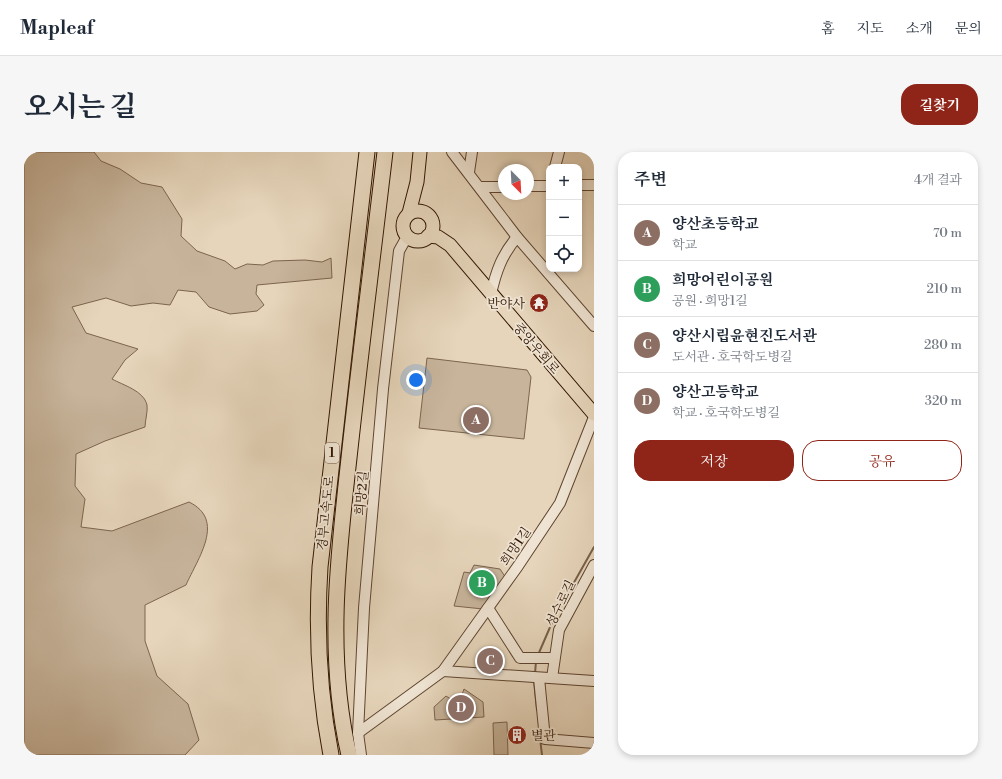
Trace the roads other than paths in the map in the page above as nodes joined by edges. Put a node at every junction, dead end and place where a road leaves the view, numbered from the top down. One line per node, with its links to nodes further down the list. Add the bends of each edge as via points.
1 (367, 152): 34 (highway, 경부고속도로 / 1, via 317,608 320,680)
2 (385, 152): 35 (highway, 경부고속도로 / 1, via 337,572 336,667)
3 (420, 152): 9 (main road)
4 (452, 152): 8 (street)
5 (472, 152): 8 (street)
6 (559, 152): 7 (street)
7 (556, 164)
8 (469, 172): 14 (street)
9 (417, 182): 16 (main road); 17 (main road)
10 (594, 184): 11 (street)
11 (582, 185)
12 (534, 186): 13 (street)
13 (546, 186)
14 (480, 187): 15 (street); 19 (street)
15 (498, 187)
16 (410, 213): 17 (main road, via 419,211); 20 (main road, via 403,226)
17 (430, 219): 18 (main road, via 432,228); 21 (main road)
18 (428, 236): 20 (main road, via 419,240); 21 (main road, 중앙우회로, via 438,237)
19 (517, 237): 22 (street, via 496,272); 23 (street)
20 (410, 238): 32 (street, 희망2길, via 404,242 400,251 383,389 364,608)
21 (450, 246): 22 (main road, 중앙우회로)
22 (491, 294): 24 (main road, 중앙우회로)
23 (594, 326)
24 (592, 409): 26 (street, 희망1길, via 562,498)
25 (594, 565): 27 (street, 성수로길, via 559,630)
26 (488, 608): 27 (street, via 520,658); 28 (street, 희망1길)
27 (554, 658): 30 (street, 성수로길)
28 (443, 671): 29 (street); 32 (street, 희망1길)
29 (536, 677): 30 (street); 33 (street, via 545,739)
30 (552, 678): 31 (street)
31 (594, 681)
32 (358, 733): 36 (street, 희망2길)
33 (594, 743)
34 (331, 755)
35 (349, 755)
36 (361, 755)

